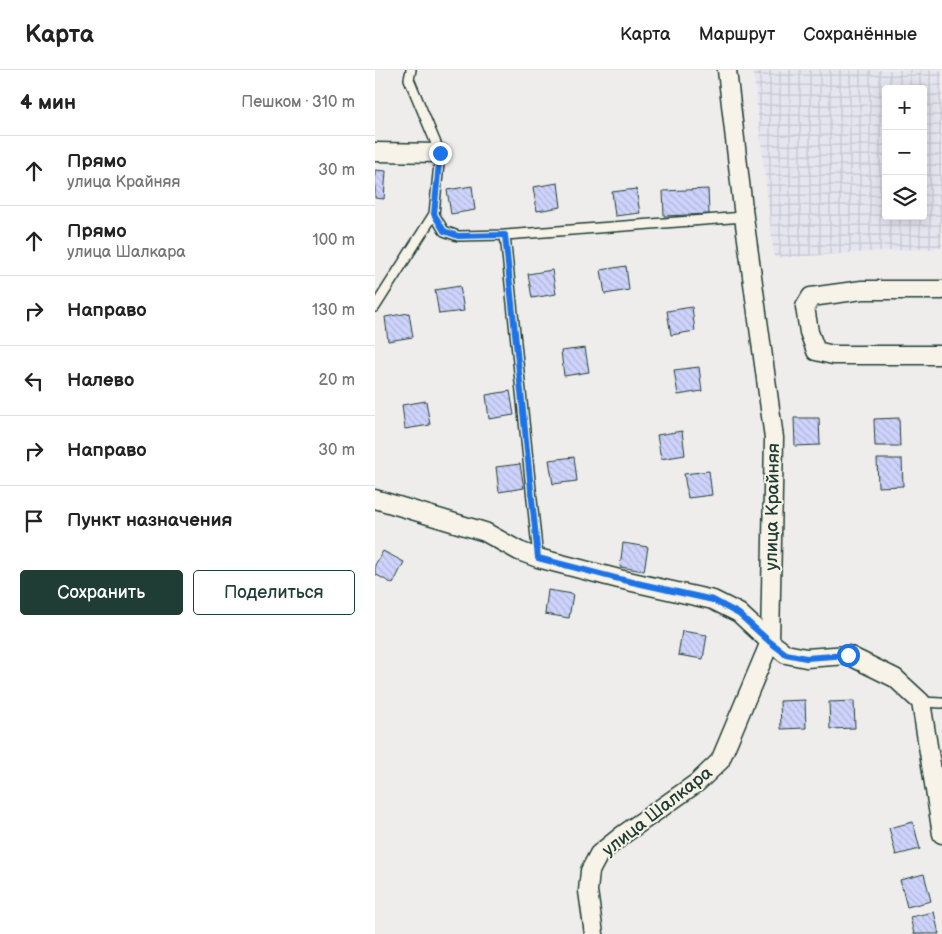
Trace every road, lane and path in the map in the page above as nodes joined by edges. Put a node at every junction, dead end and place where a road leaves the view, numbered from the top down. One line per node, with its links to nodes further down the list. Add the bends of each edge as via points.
1 (411, 70): 4 (lane, via 409,79)
2 (727, 70): 6 (street, улица Крайняя)
3 (375, 152): 4 (street)
4 (440, 153): 5 (lane)
5 (434, 214): 7 (lane, via 444,231 458,236); 9 (lane)
6 (744, 217): 7 (lane); 13 (street, улица Крайняя, via 775,438)
7 (505, 235): 12 (lane)
8 (942, 290): 10 (street, via 862,290 811,297 805,307 816,350 833,355)
9 (375, 307)
10 (942, 355)
11 (375, 499): 12 (street, via 485,532)
12 (538, 558): 13 (street, via 713,600 739,614)
13 (770, 642): 14 (street, via 786,654 806,658 848,655 895,678); 17 (street, улица Шалкара, via 720,761 698,782 599,854 589,870 588,891)
14 (921, 702): 15 (lane); 16 (street)
15 (942, 704)
16 (942, 834)
17 (595, 934)

